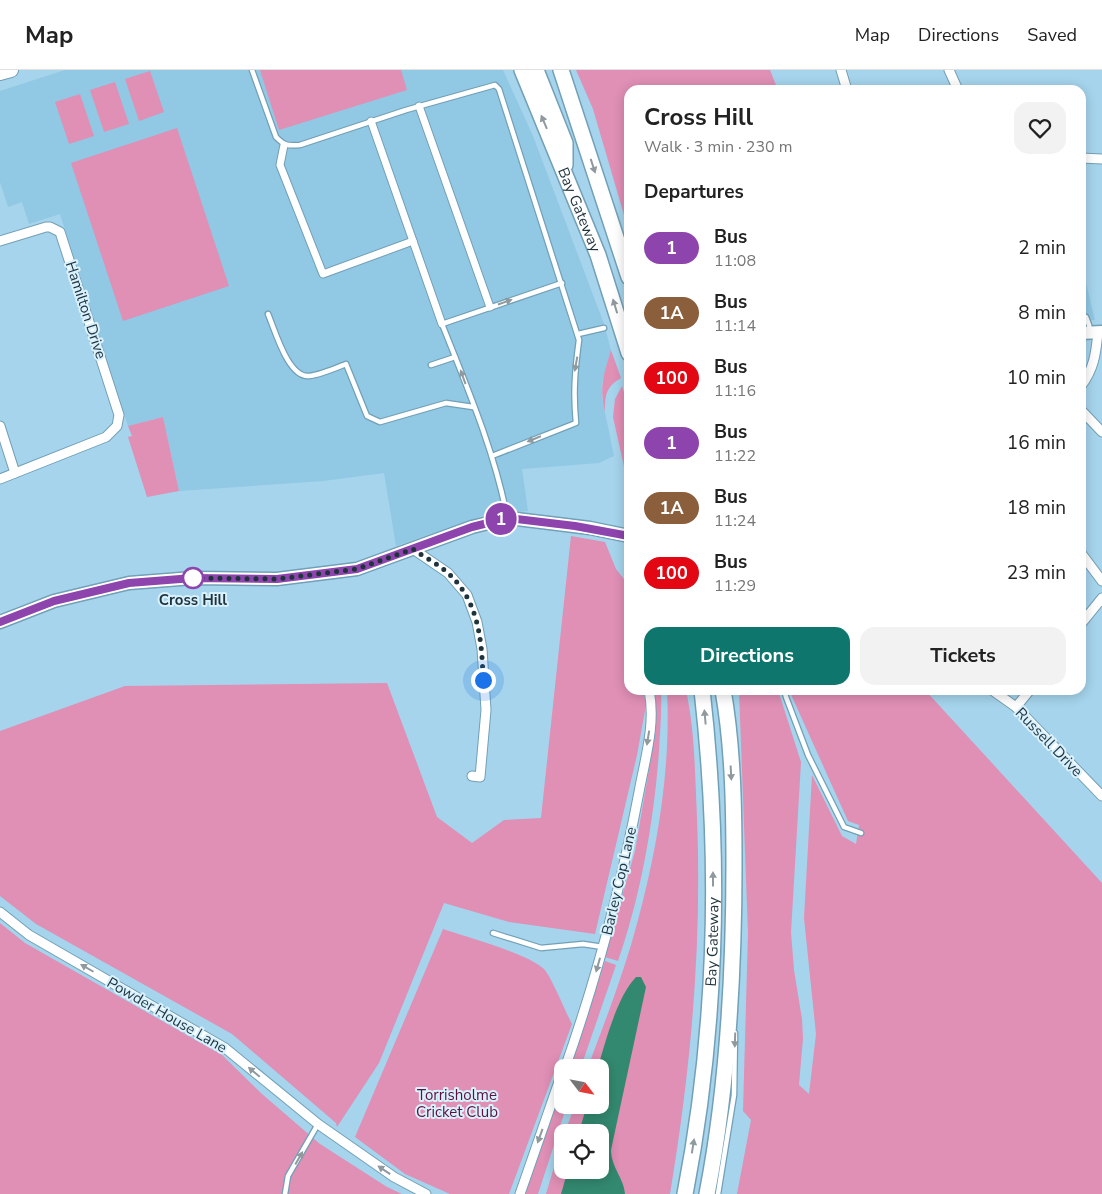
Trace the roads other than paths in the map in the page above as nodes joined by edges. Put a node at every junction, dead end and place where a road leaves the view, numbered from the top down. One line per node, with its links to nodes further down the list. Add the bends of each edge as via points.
1 (11, 70): 8 (main road)
2 (252, 70): 13 (lane, via 276,137)
3 (522, 70): 16 (highway, Bay Gateway, one-way to 3)
4 (536, 70): 16 (highway, via 565,143)
5 (560, 70): 19 (highway, Bay Gateway, one-way to 19)
6 (841, 70): 9 (street)
7 (949, 70): 10 (street)
8 (0, 73)
9 (846, 85)
10 (956, 85)
11 (419, 106): 12 (lane); 20 (lane, via 495,85 500,89); 21 (street)
12 (371, 121): 13 (lane, via 300,145); 18 (street)
13 (284, 145): 18 (street, via 280,164 323,274)
14 (1086, 158): 15 (street)
15 (1102, 159)
16 (566, 174): 28 (highway, Bay Gateway, one-way to 16, via 598,255)
17 (0, 241): 37 (street, Hamilton Drive, via 41,228 50,227 60,232 119,420 106,437)
18 (413, 241): 24 (street)
19 (624, 261)
20 (562, 283): 21 (lane, one-way to 20); 27 (lane)
21 (490, 307): 24 (lane)
22 (268, 314): 32 (lane, via 292,368 301,375 309,376 346,364 367,416 380,422 446,403)
23 (1086, 316): 26 (lane)
24 (442, 324): 29 (lane)
25 (604, 328): 27 (lane)
26 (1093, 332): 31 (street, via 1095,357)
27 (578, 334): 36 (lane, one-way to 36, via 580,340 574,372 576,423)
28 (624, 337)
29 (455, 357): 30 (lane); 32 (lane, one-way to 29)
30 (432, 365)
31 (1086, 378)
32 (473, 407): 36 (lane)
33 (1086, 415): 35 (street)
34 (0, 426): 37 (street)
35 (1102, 432)
36 (492, 456): 39 (lane)
37 (15, 473): 38 (street)
38 (0, 479)
39 (508, 518): 40 (main road); 41 (main road, via 472,527)
40 (624, 535)
41 (413, 549): 46 (main road, via 357,569 277,579 193,578 129,583 54,601); 54 (street, via 448,573 467,594 477,622 486,710)
42 (1086, 560): 43 (street)
43 (1102, 581)
44 (1102, 598): 45 (street)
45 (1086, 618)
46 (0, 622)
47 (649, 695): 60 (street, Barley Cop Lane, one-way to 60, via 648,743 626,862)
48 (702, 695): 69 (highway, Bay Gateway, one-way to 48, via 700,1097 713,930 712,821)
49 (724, 695): 58 (highway, Bay Gateway, one-way to 58, via 734,818)
50 (785, 695): 56 (lane, via 808,755 844,827)
51 (999, 695): 53 (street, Russell Drive)
52 (1026, 695): 53 (street)
53 (1016, 707): 55 (street, Russell Drive)
54 (480, 777)
55 (1102, 796)
56 (861, 833)
57 (0, 912): 65 (street, Powder House Lane, one-way to 57, via 225,1048 30,935)
58 (734, 921): 61 (lane); 70 (highway, Bay Gateway, via 722,1093)
59 (493, 933): 60 (lane, via 541,948 583,944)
60 (603, 947): 63 (street, Barley Cop Lane, one-way to 63)
61 (736, 1001)
62 (736, 1030): 71 (lane, one-way to 71, via 734,1095)
63 (567, 1059)
64 (554, 1096): 68 (street, one-way to 68)
65 (318, 1124): 66 (lane, one-way to 65, via 288,1176); 67 (street, Powder House Lane, one-way to 65, via 394,1177)
66 (285, 1194)
67 (426, 1194)
68 (520, 1194)
69 (685, 1194)
70 (707, 1194)
71 (718, 1194)

